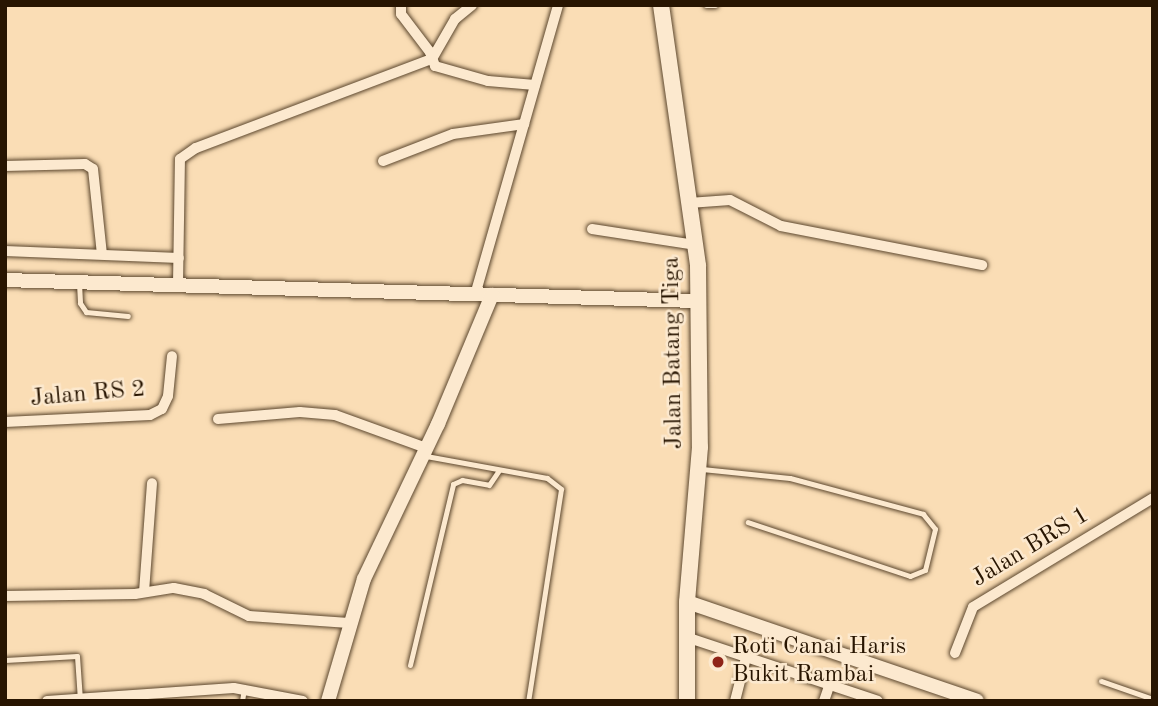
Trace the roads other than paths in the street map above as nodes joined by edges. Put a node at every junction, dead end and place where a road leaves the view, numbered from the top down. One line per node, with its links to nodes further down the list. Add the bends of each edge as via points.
1 (401, 5): 7 (street, via 406,23)
2 (472, 5): 7 (street, via 455,19)
3 (558, 5): 8 (street)
4 (661, 5): 12 (main road, Jalan Batang Tiga)
5 (706, 5): 6 (lane)
6 (715, 5)
7 (432, 59): 8 (street, via 437,68 465,71 488,81); 17 (street, via 186,153 177,167)
8 (535, 85): 9 (street)
9 (524, 124): 10 (street, via 453,134); 22 (street)
10 (383, 160)
11 (5, 166): 16 (street, via 85,163 93,169)
12 (689, 203): 14 (main road, Jalan Batang Tiga); 18 (street, via 730,200 781,226)
13 (592, 229): 14 (street)
14 (695, 245): 24 (main road, Jalan Batang Tiga)
15 (5, 251): 16 (street)
16 (102, 254): 17 (street)
17 (179, 258): 21 (street)
18 (982, 265)
19 (5, 280): 20 (street)
20 (79, 281): 21 (street); 25 (lane, via 82,309)
21 (178, 284): 22 (street)
22 (475, 295): 23 (street)
23 (492, 295): 24 (street); 29 (street)
24 (698, 301): 30 (main road, Jalan Batang Tiga)
25 (128, 316)
26 (172, 356): 28 (street, Jalan RS 2, via 168,396 162,408 150,415)
27 (218, 419): 29 (street, via 300,412 335,415)
28 (5, 422)
29 (424, 452): 31 (lane); 38 (street, via 377,550)
30 (699, 469): 34 (lane, via 803,481 923,514 935,530 925,570 910,576); 37 (main road, Jalan Batang Tiga)
31 (499, 470): 43 (lane, via 493,484 462,480 453,484); 56 (lane, via 547,478 561,489)
32 (152, 483): 35 (street)
33 (1153, 498): 40 (street, Jalan BRS 1, via 973,607)
34 (748, 522)
35 (144, 592): 36 (street); 38 (street, via 191,590 249,616)
36 (5, 596)
37 (687, 602): 39 (main road, Jalan Batang Tiga); 61 (street)
38 (349, 623): 55 (street)
39 (687, 637): 41 (street); 57 (main road, Jalan Batang Tiga)
40 (955, 653)
41 (746, 657): 45 (street); 58 (street)
42 (5, 660): 50 (lane, via 77,656)
43 (410, 665)
44 (1101, 681): 52 (lane)
45 (830, 684): 59 (street); 60 (street)
46 (162, 695): 47 (street); 49 (street)
47 (203, 695): 48 (street)
48 (243, 695): 51 (street)
49 (119, 697): 50 (street)
50 (80, 699): 53 (street)
51 (290, 699): 54 (street)
52 (1153, 699)
53 (47, 701)
54 (303, 701)
55 (328, 701)
56 (528, 701)
57 (687, 701)
58 (735, 701)
59 (824, 701)
60 (878, 701)
61 (977, 701)

